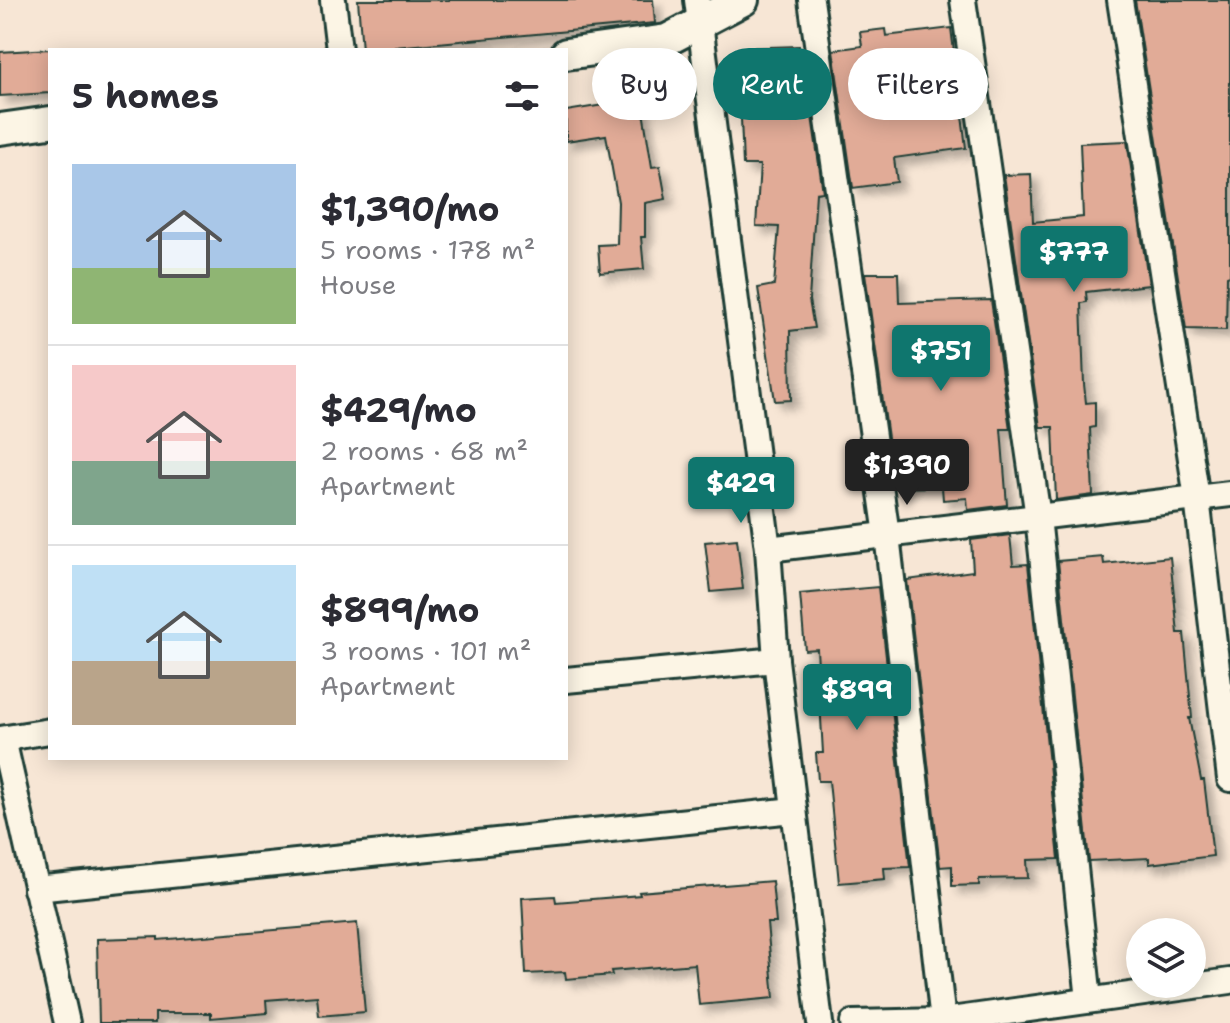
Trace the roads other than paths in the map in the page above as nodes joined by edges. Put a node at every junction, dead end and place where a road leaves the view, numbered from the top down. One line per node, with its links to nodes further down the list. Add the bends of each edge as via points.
1 (333, 0): 7 (street)
2 (743, 0): 6 (street)
3 (811, 0): 14 (street)
4 (963, 0): 13 (street)
5 (1120, 0): 12 (street)
6 (699, 11): 8 (street, via 667,40); 15 (street)
7 (339, 48)
8 (568, 54)
9 (48, 122): 10 (street)
10 (0, 129)
11 (1230, 494): 12 (street)
12 (1197, 498): 13 (street); 20 (street)
13 (1038, 517): 14 (street); 24 (street)
14 (887, 535): 15 (street); 25 (street)
15 (768, 549): 16 (street)
16 (776, 660): 17 (street); 21 (street)
17 (568, 680)
18 (48, 731): 19 (street)
19 (2, 739): 22 (street)
20 (1230, 779)
21 (794, 810): 22 (street); 27 (street)
22 (36, 889): 26 (street)
23 (1230, 981): 24 (street)
24 (1089, 1000): 25 (street)
25 (943, 1021): 28 (street)
26 (67, 1023)
27 (820, 1023)
28 (853, 1023)

